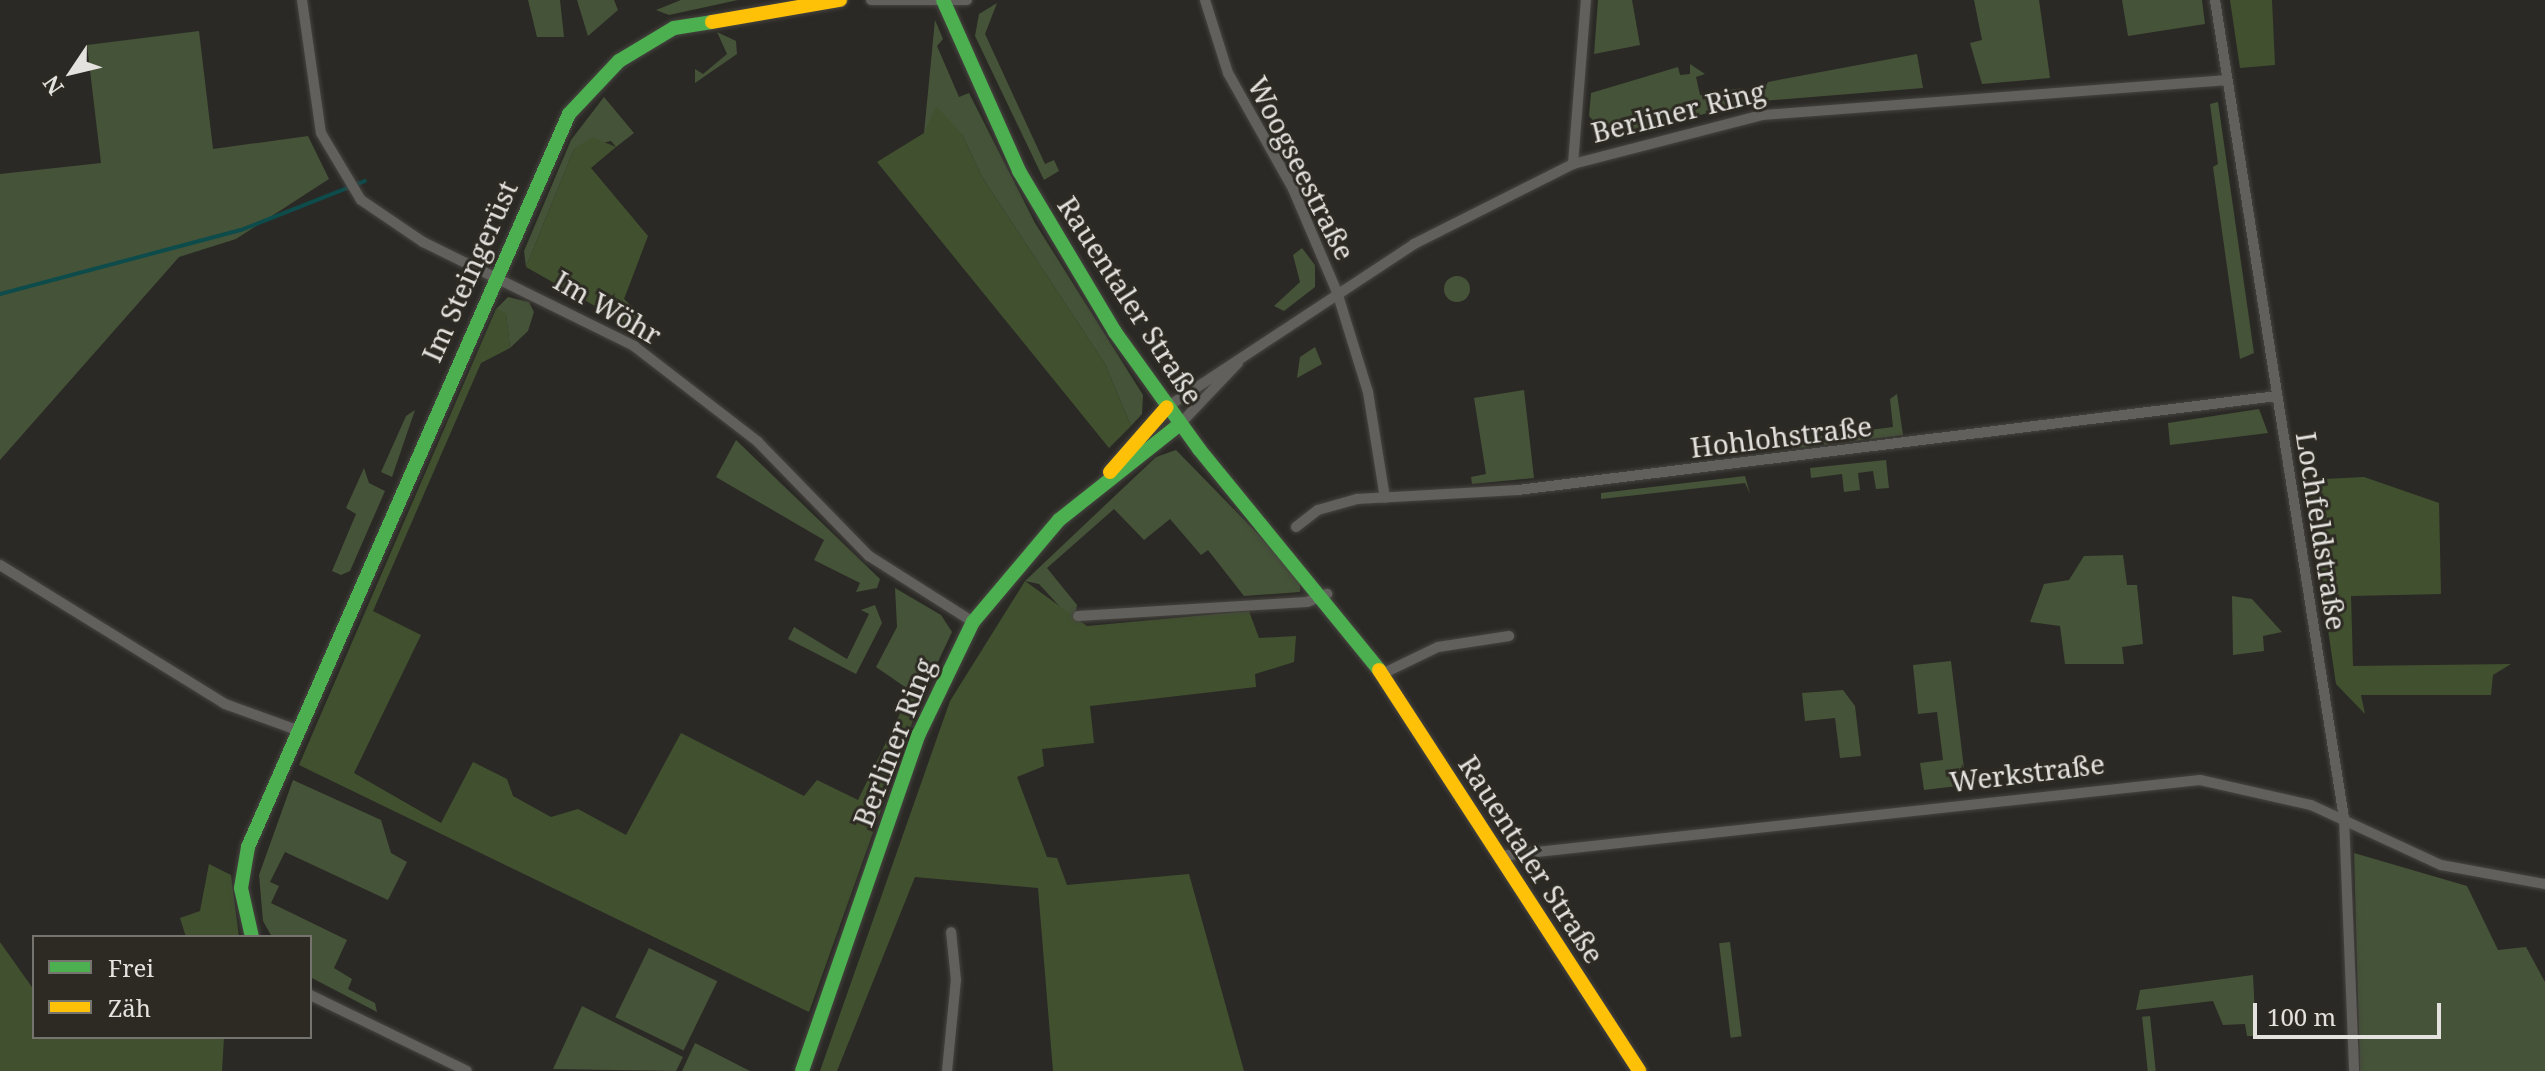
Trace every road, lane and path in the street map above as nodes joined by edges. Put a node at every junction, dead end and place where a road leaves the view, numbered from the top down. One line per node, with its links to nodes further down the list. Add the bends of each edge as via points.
1 (302, 0): 11 (street, Im Wöhr, via 315,111 348,183 400,230)
2 (840, 0): 11 (street, Im Steingerüst, via 674,28 619,61 569,114)
3 (871, 0): 8 (street)
4 (967, 0): 8 (street)
5 (1205, 0): 12 (street, Woogseestraße, via 1228,73 1293,189)
6 (1586, 0): 10 (street)
7 (2215, 0): 9 (street, Lochfeldstraße)
8 (943, 1): 15 (street, Rauentaler Straße, via 1025,183)
9 (2227, 80): 10 (street, Berliner Ring, via 1763,115); 14 (street, Lochfeldstraße)
10 (1573, 164): 12 (street, Berliner Ring, via 1487,203)
11 (497, 273): 23 (street, Im Wöhr, via 592,320 666,368 758,442 869,556); 26 (street, Im Steingerüst)
12 (1337, 292): 13 (street, Berliner Ring); 18 (street, Woogseestraße, via 1370,401)
13 (1242, 358): 15 (street, Berliner Ring); 16 (street, Berliner Ring)
14 (2277, 396): 18 (street, Hohlohstraße, via 1543,487); 27 (street, Lochfeldstraße)
15 (1167, 407): 16 (street, Rauentaler Straße); 17 (street, Berliner Ring, via 1125,447)
16 (1180, 424): 17 (street, Berliner Ring); 21 (street, Rauentaler Straße)
17 (1107, 477): 23 (street, Berliner Ring, via 1031,549)
18 (1385, 498): 19 (street, Hohlohstraße, via 1333,503)
19 (1296, 527)
20 (0, 565): 26 (street, via 225,704)
21 (1327, 594): 22 (street, via 1307,602); 25 (street, Rauentaler Straße)
22 (1078, 616)
23 (973, 622): 34 (street, Berliner Ring, via 919,734)
24 (1509, 636): 25 (street, via 1438,647)
25 (1382, 674): 28 (street, Rauentaler Straße)
26 (297, 730): 31 (street, Im Steingerüst, via 241,868)
27 (2344, 818): 28 (street, Werkstraße, via 2252,788 2180,780); 29 (street, Werkstraße, via 2441,865); 37 (street, Lochfeldstraße)
28 (1500, 856): 36 (street, Rauentaler Straße)
29 (2545, 884)
30 (951, 932): 35 (street, via 956,980)
31 (252, 935)
32 (312, 996): 33 (street)
33 (467, 1071)
34 (802, 1071)
35 (947, 1071)
36 (1639, 1071)
37 (2354, 1071)

